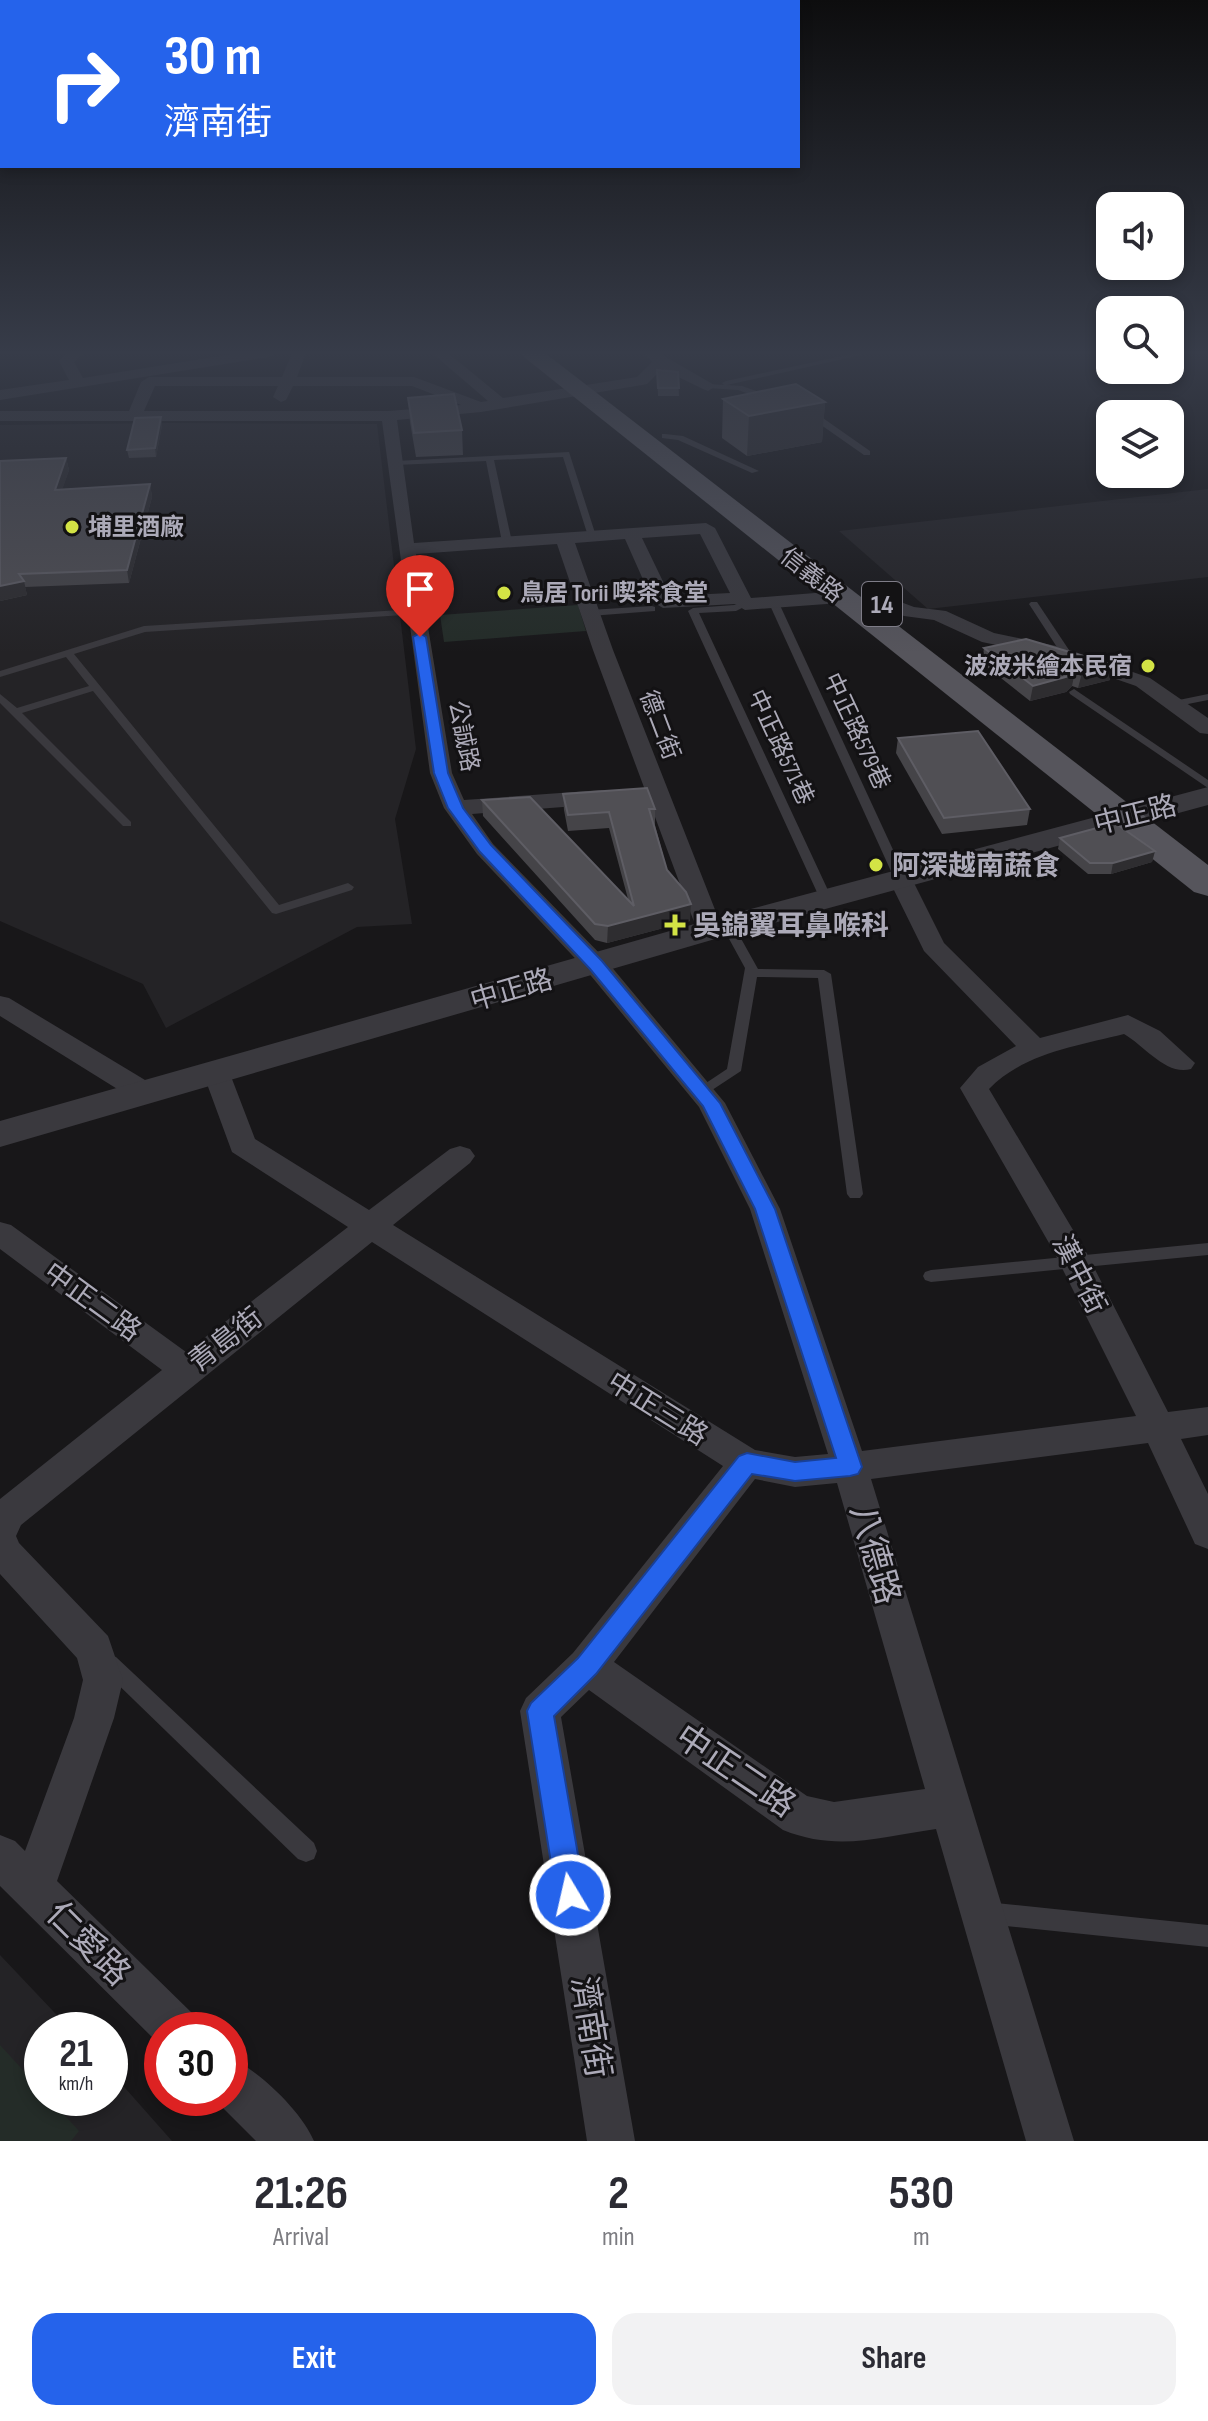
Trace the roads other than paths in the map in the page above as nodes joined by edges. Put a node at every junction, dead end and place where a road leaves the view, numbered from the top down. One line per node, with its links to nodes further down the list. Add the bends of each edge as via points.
1 (394, 453): 6 (street, 公誠路)
2 (669, 453): 13 (main road, 信義路 / 14)
3 (685, 453): 13 (main road, 信義路 / 14)
4 (714, 453): 7 (lane)
5 (490, 459): 6 (lane); 9 (lane, via 566,454); 11 (lane)
6 (396, 463): 12 (street, 公誠路)
7 (755, 471)
8 (631, 533): 9 (street); 16 (street, via 663,602); 16 (street, via 706,528)
9 (592, 536): 10 (street)
10 (564, 538): 11 (street); 21 (street, 德二街)
11 (507, 542): 12 (street)
12 (406, 549): 20 (street, 公誠路)
13 (806, 558): 14 (main road, 信義路 / 14); 15 (main road, 信義路 / 14)
14 (840, 597): 17 (street); 36 (main road, 信義路 / 14)
15 (874, 598): 23 (street, via 911,612 939,615 989,638); 36 (main road, 信義路 / 14)
16 (743, 601): 17 (street); 42 (lane, 中正路571巷, via 736,608 693,611)
17 (773, 601): 39 (lane, 中正路579巷)
18 (1034, 604): 23 (lane)
19 (652, 609): 21 (lane)
20 (416, 612): 22 (lane, via 144,629); 35 (street, 公誠路, via 441,773)
21 (590, 613): 33 (street, 德二街)
22 (68, 653): 24 (lane); 25 (lane)
23 (1068, 656): 29 (street, via 1143,682)
24 (0, 674)
25 (95, 687): 30 (lane); 41 (lane, via 276,910)
26 (1074, 692): 32 (lane)
27 (0, 697): 30 (lane)
28 (1208, 697): 29 (lane)
29 (1173, 704): 31 (street)
30 (15, 712): 37 (lane)
31 (1208, 728)
32 (1208, 785)
33 (659, 793): 35 (street); 43 (street, 德二街)
34 (1208, 796): 36 (street, 中正路)
35 (456, 808): 44 (street, 公誠路, via 485,849)
36 (1134, 815): 38 (main road, 信義路 / 14); 39 (street, 中正路); 40 (main road, 信義路 / 14)
37 (127, 824)
38 (1208, 859)
39 (901, 880): 42 (street, 中正路); 47 (street, via 933,946)
40 (1208, 884)
41 (348, 887)
42 (827, 901): 43 (street, 中正路)
43 (719, 928): 44 (street, 中正路); 45 (lane)
44 (596, 965): 49 (street, 中正路); 50 (street, 八德路)
45 (751, 973): 50 (lane, via 734,1071); 54 (lane, via 824,974)
46 (0, 1004): 51 (street)
47 (1035, 1049): 48 (street, via 1128,1024); 58 (street, 漢中街, via 986,1072 974,1088 1017,1155)
48 (1181, 1063)
49 (217, 1073): 51 (street, 中正路); 55 (street, 中正三路, via 242,1145)
50 (701, 1091): 64 (street, 八德路, via 765,1209)
51 (145, 1093): 52 (street, 中正路)
52 (0, 1134)
53 (460, 1156): 55 (street, 青島街)
54 (855, 1194)
55 (368, 1227): 60 (street, 青島街); 63 (street, 中正三路)
56 (0, 1233): 60 (street, 中正二路)
57 (1208, 1249): 58 (lane)
58 (1073, 1262): 59 (lane); 62 (street, 漢中街)
59 (931, 1276)
60 (186, 1370): 65 (street, 青島街, via 5,1516)
61 (1208, 1421): 62 (street, 中正三路)
62 (1159, 1427): 64 (street, 中正三路); 66 (street, 漢中街)
63 (747, 1463): 64 (street, 中正三路, via 795,1472); 69 (street, 濟南街)
64 (850, 1467): 70 (street, 八德路)
65 (0, 1532)
66 (1208, 1533)
67 (0, 1540): 68 (street, via 2,1550)
68 (94, 1649): 71 (lane); 73 (street, via 103,1680 94,1718)
69 (587, 1666): 70 (street, 中正二路, via 798,1815 834,1823); 79 (street, 濟南街, via 540,1711)
70 (950, 1806): 74 (street, 八德路)
71 (306, 1851)
72 (0, 1856): 73 (street, 仁愛路)
73 (33, 1888): 76 (street, 仁愛路)
74 (982, 1913): 75 (lane); 80 (street, 八德路)
75 (1208, 1936)
76 (159, 2012)
77 (248, 2100): 78 (street)
78 (290, 2141)
79 (611, 2141)
80 (1050, 2141)

